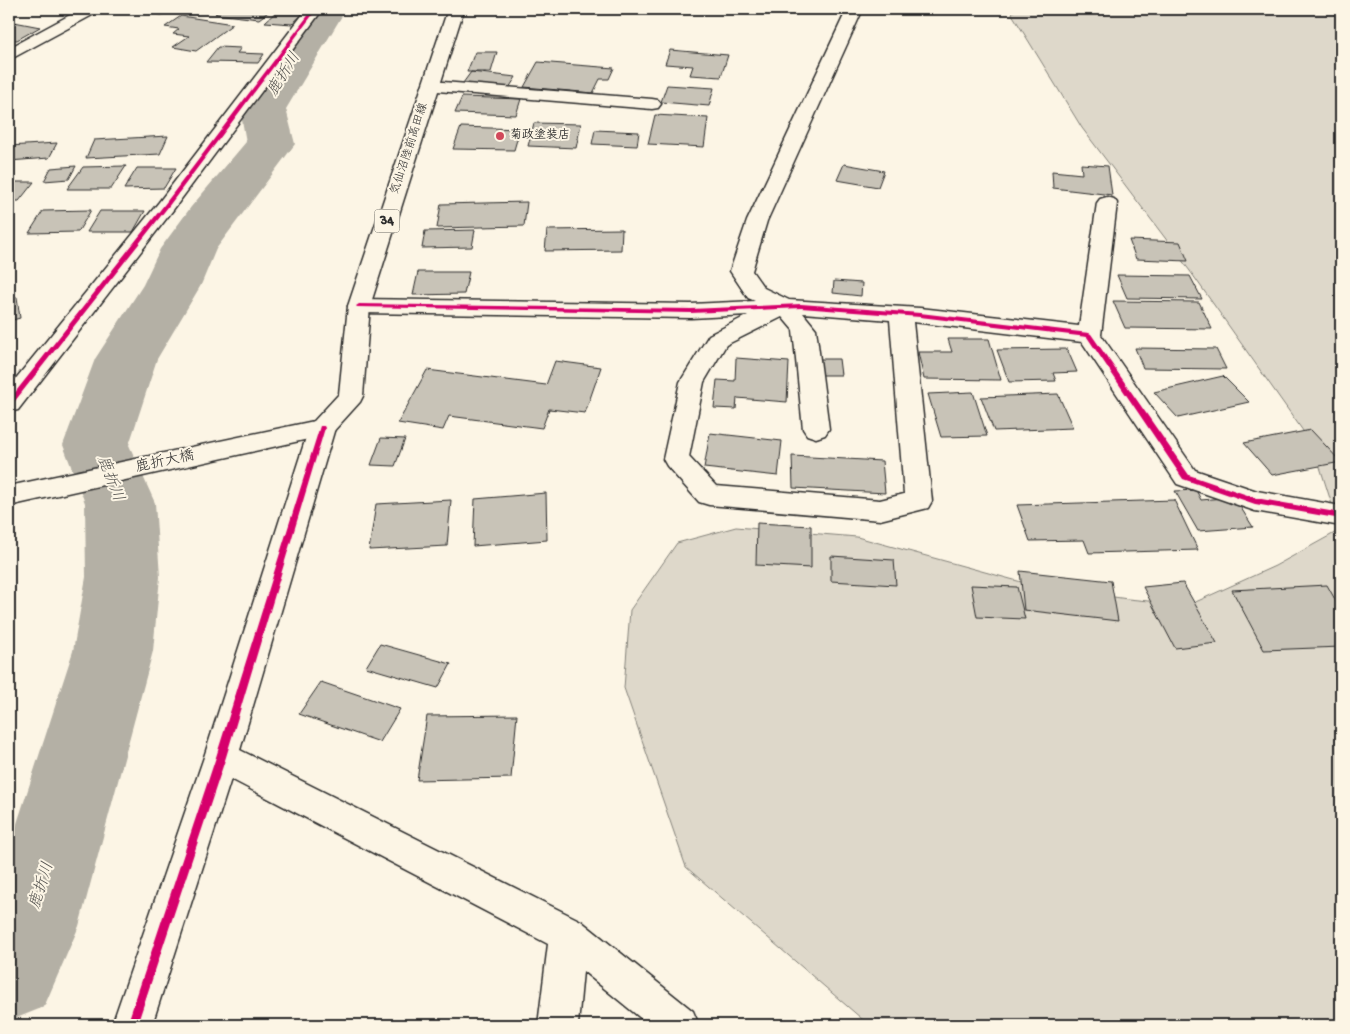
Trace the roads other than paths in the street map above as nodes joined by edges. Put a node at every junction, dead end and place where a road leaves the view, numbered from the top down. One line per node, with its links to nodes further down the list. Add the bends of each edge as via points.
1 (92, 9): 5 (street)
2 (315, 9): 13 (street, via 166,206)
3 (456, 9): 6 (street, 気仙沼陸前高田線 / 34)
4 (855, 9): 10 (street, via 756,221 741,271 756,293)
5 (9, 55)
6 (431, 86): 7 (street); 9 (street, 気仙沼陸前高田線 / 34)
7 (652, 104)
8 (1107, 203): 12 (street)
9 (358, 306): 10 (street, via 691,311); 14 (street, 気仙沼陸前高田線 / 34, via 351,396)
10 (785, 306): 11 (street); 11 (street, via 717,340 692,382 676,459 709,495 880,510 918,501); 15 (street, via 804,329)
11 (901, 314): 12 (street)
12 (1089, 335): 17 (street, via 1186,477 1256,501)
13 (9, 404)
14 (322, 428): 16 (street, 鹿折大橋); 18 (street)
15 (816, 430)
16 (9, 496)
17 (1341, 516)
18 (221, 757): 19 (street); 20 (street)
19 (568, 934): 21 (street); 22 (street)
20 (132, 1025)
21 (558, 1025)
22 (679, 1025)

